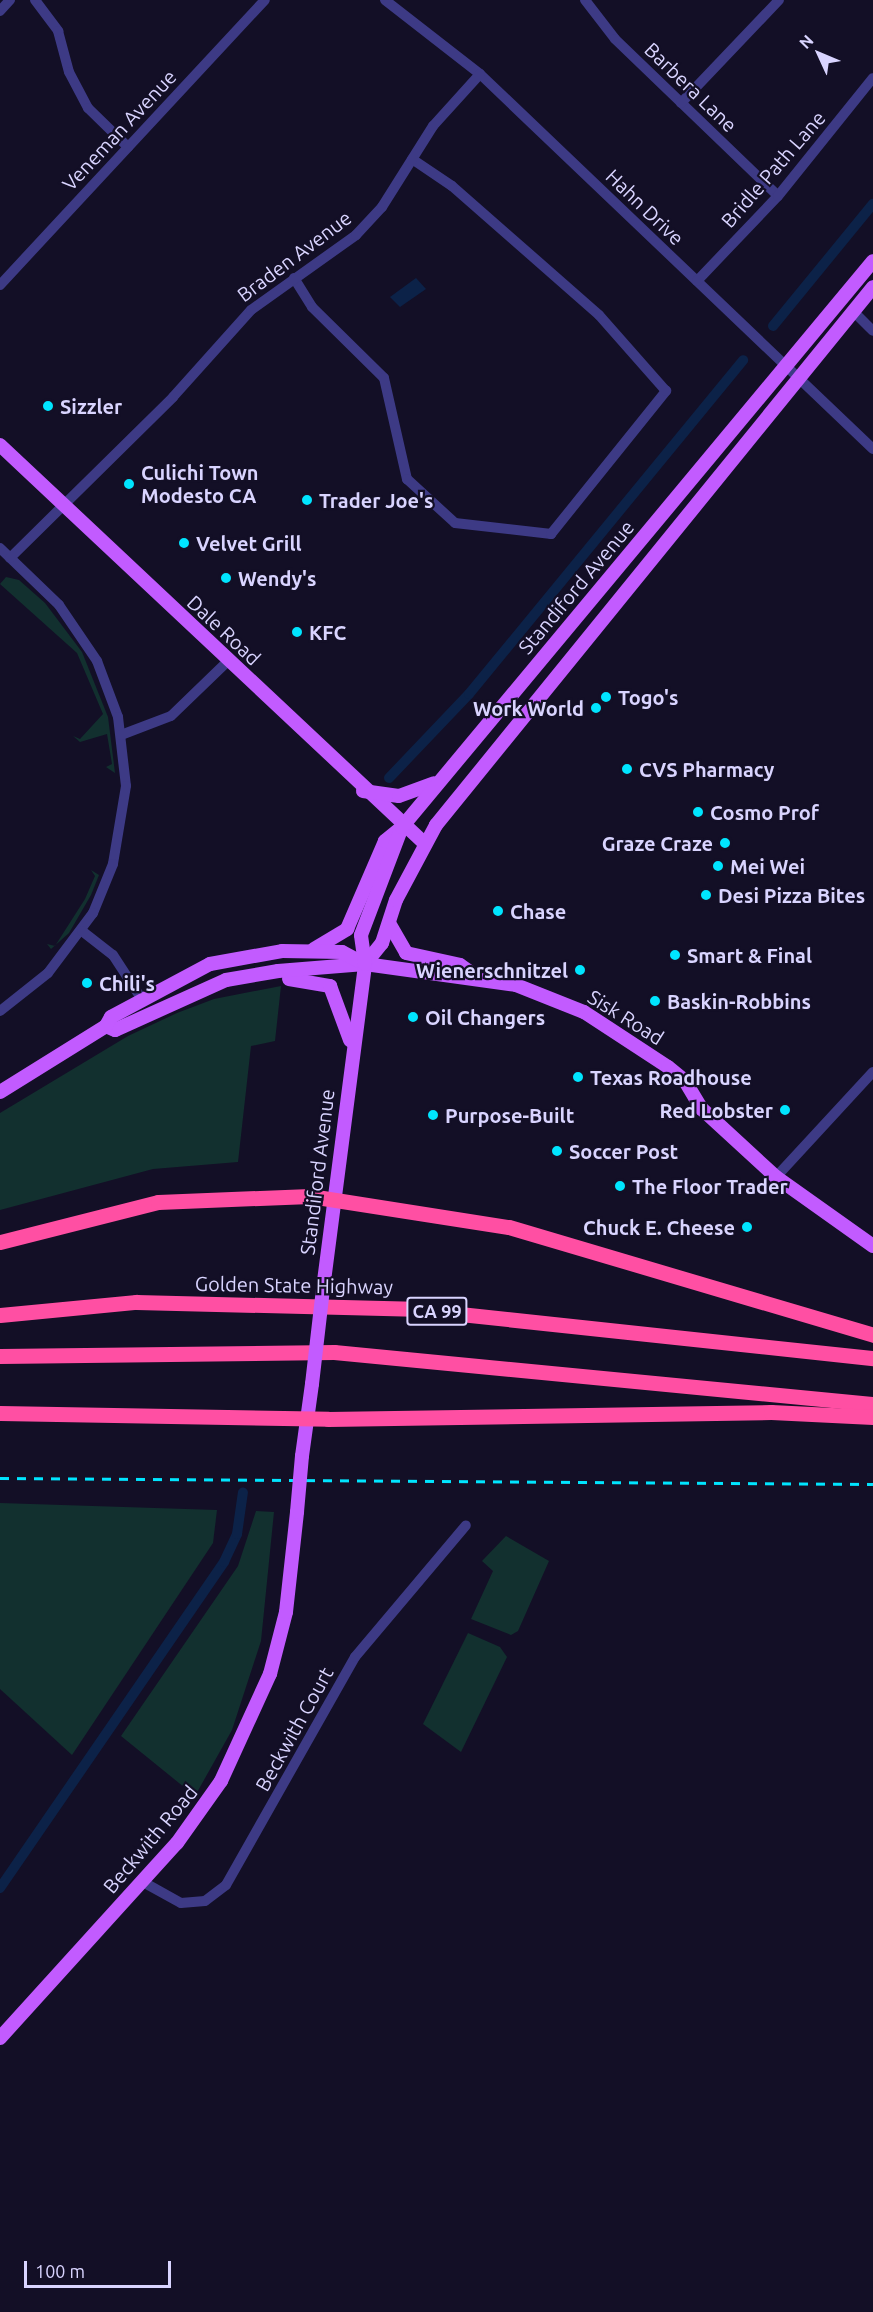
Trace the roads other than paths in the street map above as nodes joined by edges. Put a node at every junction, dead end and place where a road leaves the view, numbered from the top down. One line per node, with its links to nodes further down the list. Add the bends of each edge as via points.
1 (10, 0): 7 (street)
2 (35, 0): 11 (street, via 58,31 69,72 88,108)
3 (265, 0): 11 (street, Veneman Avenue)
4 (385, 0): 8 (street, Hahn Drive)
5 (585, 0): 10 (street, Barbera Lane, via 615,39)
6 (779, 0): 10 (street)
7 (0, 11)
8 (480, 74): 12 (street, Braden Avenue, via 433,126); 16 (street, Hahn Drive)
9 (873, 78): 13 (street, Bridle Path Lane)
10 (681, 103): 13 (street, Barbera Lane)
11 (128, 147): 17 (street, Veneman Avenue)
12 (412, 159): 15 (street, Braden Avenue, via 382,207 356,235); 15 (street, via 452,186 598,315 666,391 551,534 456,523 407,479 384,378 312,307)
13 (778, 196): 16 (street, Bridle Path Lane)
14 (873, 261): 21 (main road, Standiford Avenue)
15 (294, 278): 25 (street, Braden Avenue, via 251,310 173,397)
16 (697, 281): 21 (street, Hahn Drive)
17 (0, 285)
18 (873, 287): 19 (main road, Standiford Avenue)
19 (853, 311): 20 (street); 22 (main road, Standiford Avenue)
20 (873, 331)
21 (783, 367): 22 (street, Hahn Drive); 30 (main road, Standiford Avenue)
22 (795, 379): 24 (street, Hahn Drive); 33 (main road, Standiford Avenue)
23 (0, 445): 25 (main road, Dale Road)
24 (873, 449)
25 (62, 503): 27 (street, Braden Avenue); 28 (main road, Dale Road)
26 (0, 548): 27 (street)
27 (10, 558): 29 (street, via 79,631 105,680)
28 (228, 662): 29 (street, via 171,716); 31 (main road, Dale Road)
29 (121, 735): 35 (street, via 123,823 105,889)
30 (438, 781): 31 (main road, via 399,796); 32 (main road, Standiford Avenue)
31 (363, 791): 32 (main road, Dale Road)
32 (402, 827): 33 (main road, Dale Road); 36 (main road, via 385,841 345,932); 37 (main road, Standiford Avenue, via 361,935)
33 (423, 842): 34 (main road, Standiford Avenue)
34 (389, 923): 37 (main road, Standiford Avenue); 38 (main road, via 406,953 460,965)
35 (82, 931): 39 (street, via 113,956); 41 (street, via 40,981)
36 (306, 952): 37 (main road, Sisk Road, via 342,952); 39 (main road, Sisk Road, via 233,957 186,973)
37 (365, 964): 38 (main road, Sisk Road); 40 (main road, Sisk Road, via 235,978); 43 (main road, Standiford Avenue)
38 (478, 977): 46 (main road, Sisk Road, via 554,999 628,1039 686,1081 702,1109)
39 (141, 998): 42 (main road, Sisk Road, via 111,1017)
40 (178, 998): 42 (main road, Sisk Road, via 115,1030); 43 (main road, via 259,982 320,981 338,997)
41 (0, 1011)
42 (106, 1026): 45 (main road, Sisk Road)
43 (351, 1044): 47 (main road, Standiford Avenue)
44 (873, 1072): 46 (street)
45 (0, 1092)
46 (776, 1178): 49 (main road, Sisk Road)
47 (334, 1200): 48 (highway, via 247,1196 158,1202); 51 (highway, via 509,1227); 57 (main road, Standiford Avenue, bridge)
48 (0, 1242)
49 (873, 1246)
50 (0, 1314): 53 (highway, Golden State Highway / CA 99, via 136,1302 413,1309)
51 (873, 1335)
52 (0, 1356): 54 (highway, via 334,1352)
53 (873, 1358)
54 (873, 1404)
55 (0, 1413): 57 (highway)
56 (873, 1418): 57 (highway, via 687,1412)
57 (307, 1419): 58 (main road, Standiford Avenue)
58 (302, 1456): 60 (main road, Beckwith Road, bridge, via 286,1612 260,1702 205,1806)
59 (466, 1525): 60 (street, Beckwith Court, via 355,1657 226,1885 205,1901 181,1903)
60 (143, 1882): 61 (main road, Beckwith Road)
61 (0, 2038)

